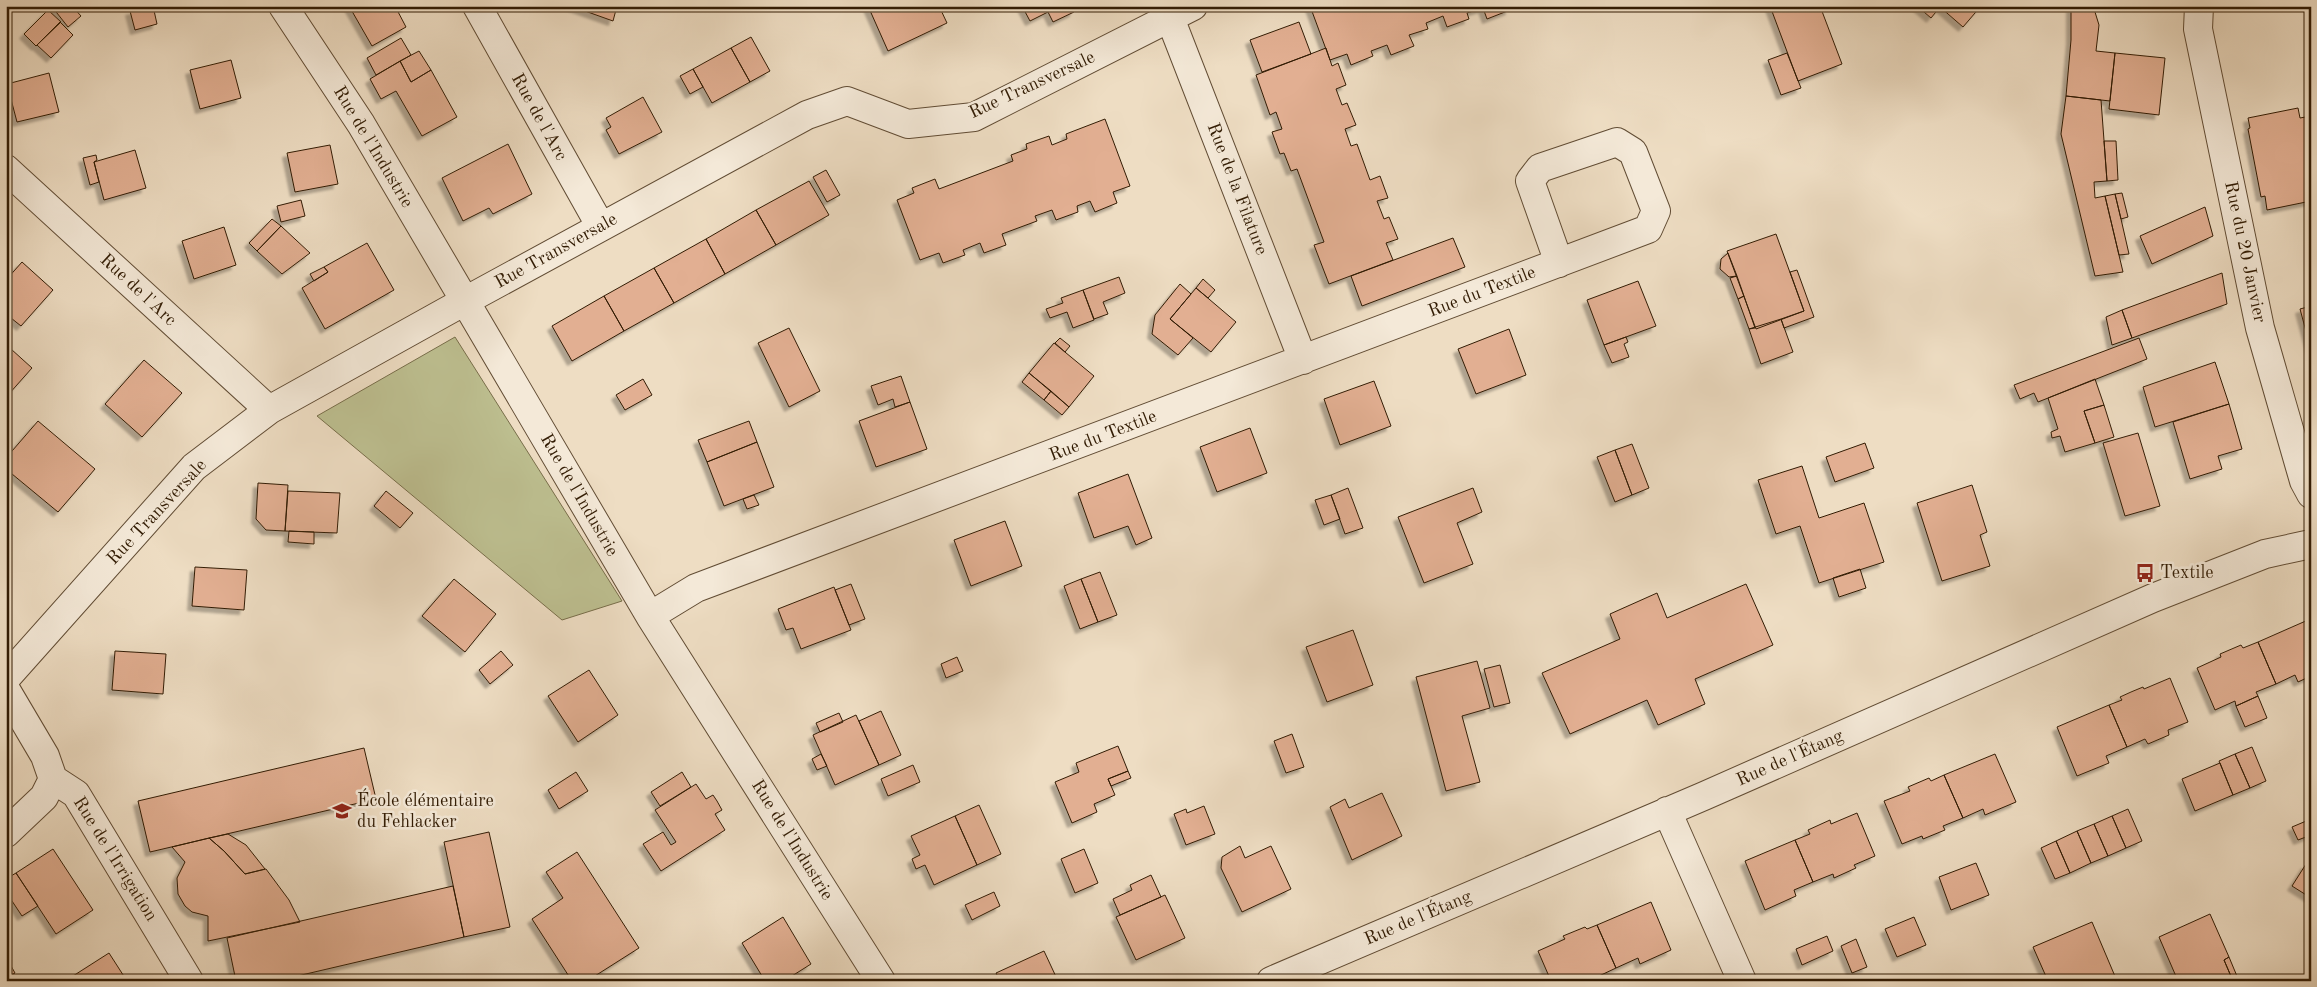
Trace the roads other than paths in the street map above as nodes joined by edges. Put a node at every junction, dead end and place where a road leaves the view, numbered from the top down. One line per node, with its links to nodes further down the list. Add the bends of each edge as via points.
1 (282, 6): 8 (street, Rue de l'Industrie, via 361,124)
2 (477, 6): 6 (street, Rue de l'Arc)
3 (2199, 6): 11 (street, Rue du 20 Janvier, via 2198,28 2260,328 2304,482)
4 (1182, 12): 6 (street, Rue Transversale, via 974,117 908,124 847,101 807,115); 9 (street, Rue de la Filature)
5 (6, 169): 10 (street, Rue de l'Arc)
6 (601, 227): 8 (street, Rue Transversale)
7 (1559, 263): 7 (street, Rue du Textile, via 1648,229 1656,211 1633,152 1618,142 1540,168 1530,180); 9 (street, Rue du Textile)
8 (465, 301): 10 (street, Rue Transversale); 13 (street, Rue de l'Industrie)
9 (1303, 360): 13 (street, Rue du Textile, via 696,588)
10 (269, 410): 14 (street, Rue Transversale, via 194,467)
11 (2311, 494)
12 (2311, 544): 17 (street, Rue de l'Étang, via 2265,554 2153,598)
13 (650, 616): 20 (street, Rue de l'Industrie)
14 (6, 678)
15 (6, 690): 16 (street, via 44,756)
16 (53, 779): 18 (street, via 44,797); 19 (street, Rue de l'Irrigation, via 76,794)
17 (1668, 811): 21 (street, Rue de l'Étang); 22 (street)
18 (6, 833)
19 (189, 981)
20 (881, 981)
21 (1271, 981)
22 (1742, 981)

